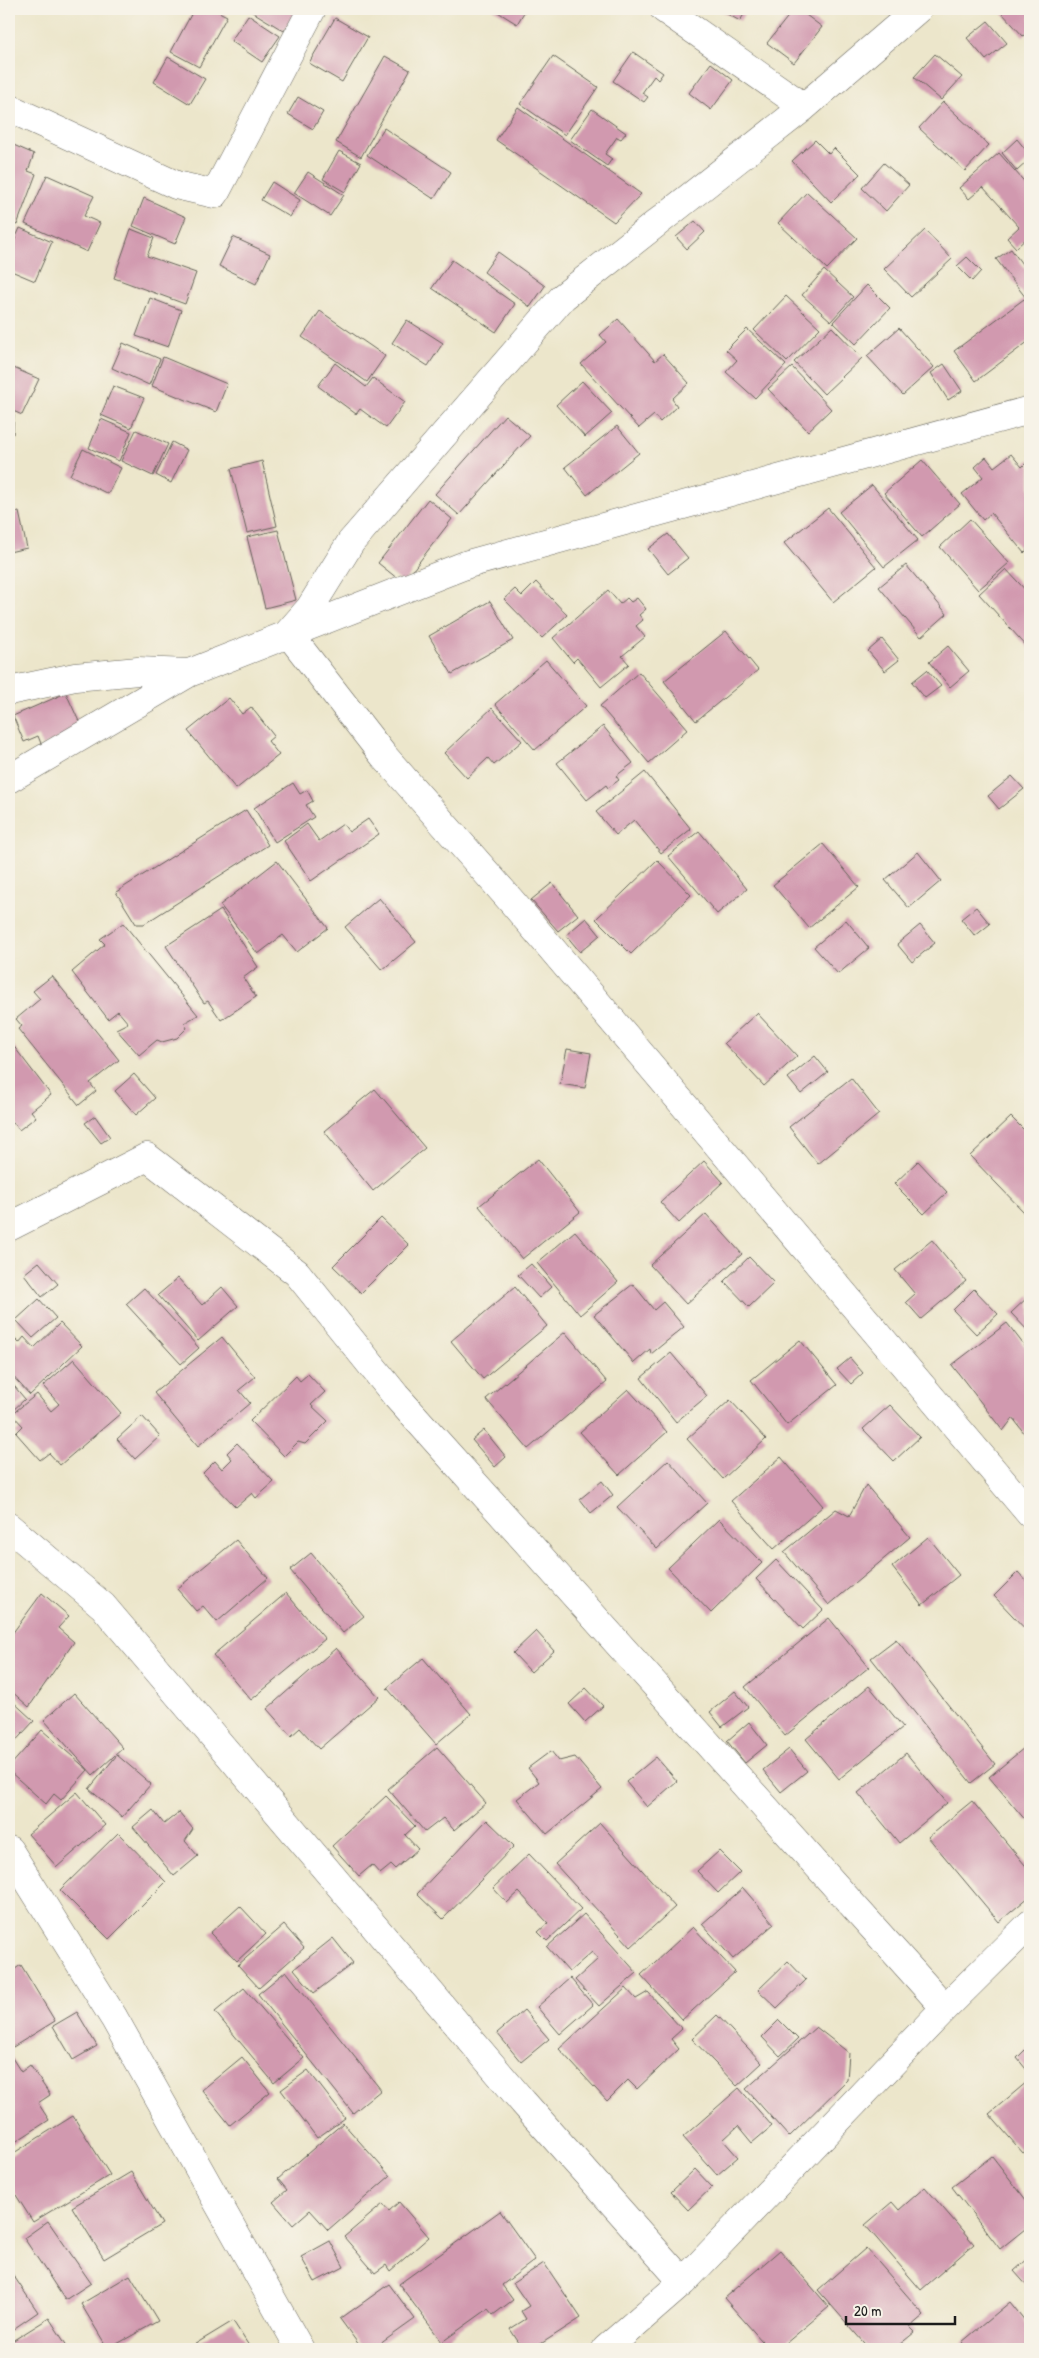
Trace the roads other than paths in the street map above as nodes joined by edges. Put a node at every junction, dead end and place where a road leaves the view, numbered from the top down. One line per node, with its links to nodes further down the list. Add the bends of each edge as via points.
1 (312, 9): 5 (street, via 215,194 176,185)
2 (664, 9): 4 (street)
3 (918, 9): 4 (street)
4 (804, 107): 7 (street, via 563,298 351,542 310,608)
5 (9, 108)
6 (1030, 410): 7 (street, via 468,564)
7 (288, 633): 8 (street); 12 (street, via 383,755 513,903)
8 (188, 673): 9 (street, via 138,671 75,677); 10 (street)
9 (9, 691)
10 (9, 779)
11 (9, 1227): 16 (street, via 147,1157 297,1272 396,1396)
12 (1030, 1514)
13 (9, 1527): 17 (street, via 103,1606 523,2102)
14 (9, 1850): 18 (street, via 114,2018)
15 (1030, 1924): 16 (street)
16 (945, 2008): 17 (street)
17 (683, 2282): 19 (street)
18 (300, 2349)
19 (606, 2349)

